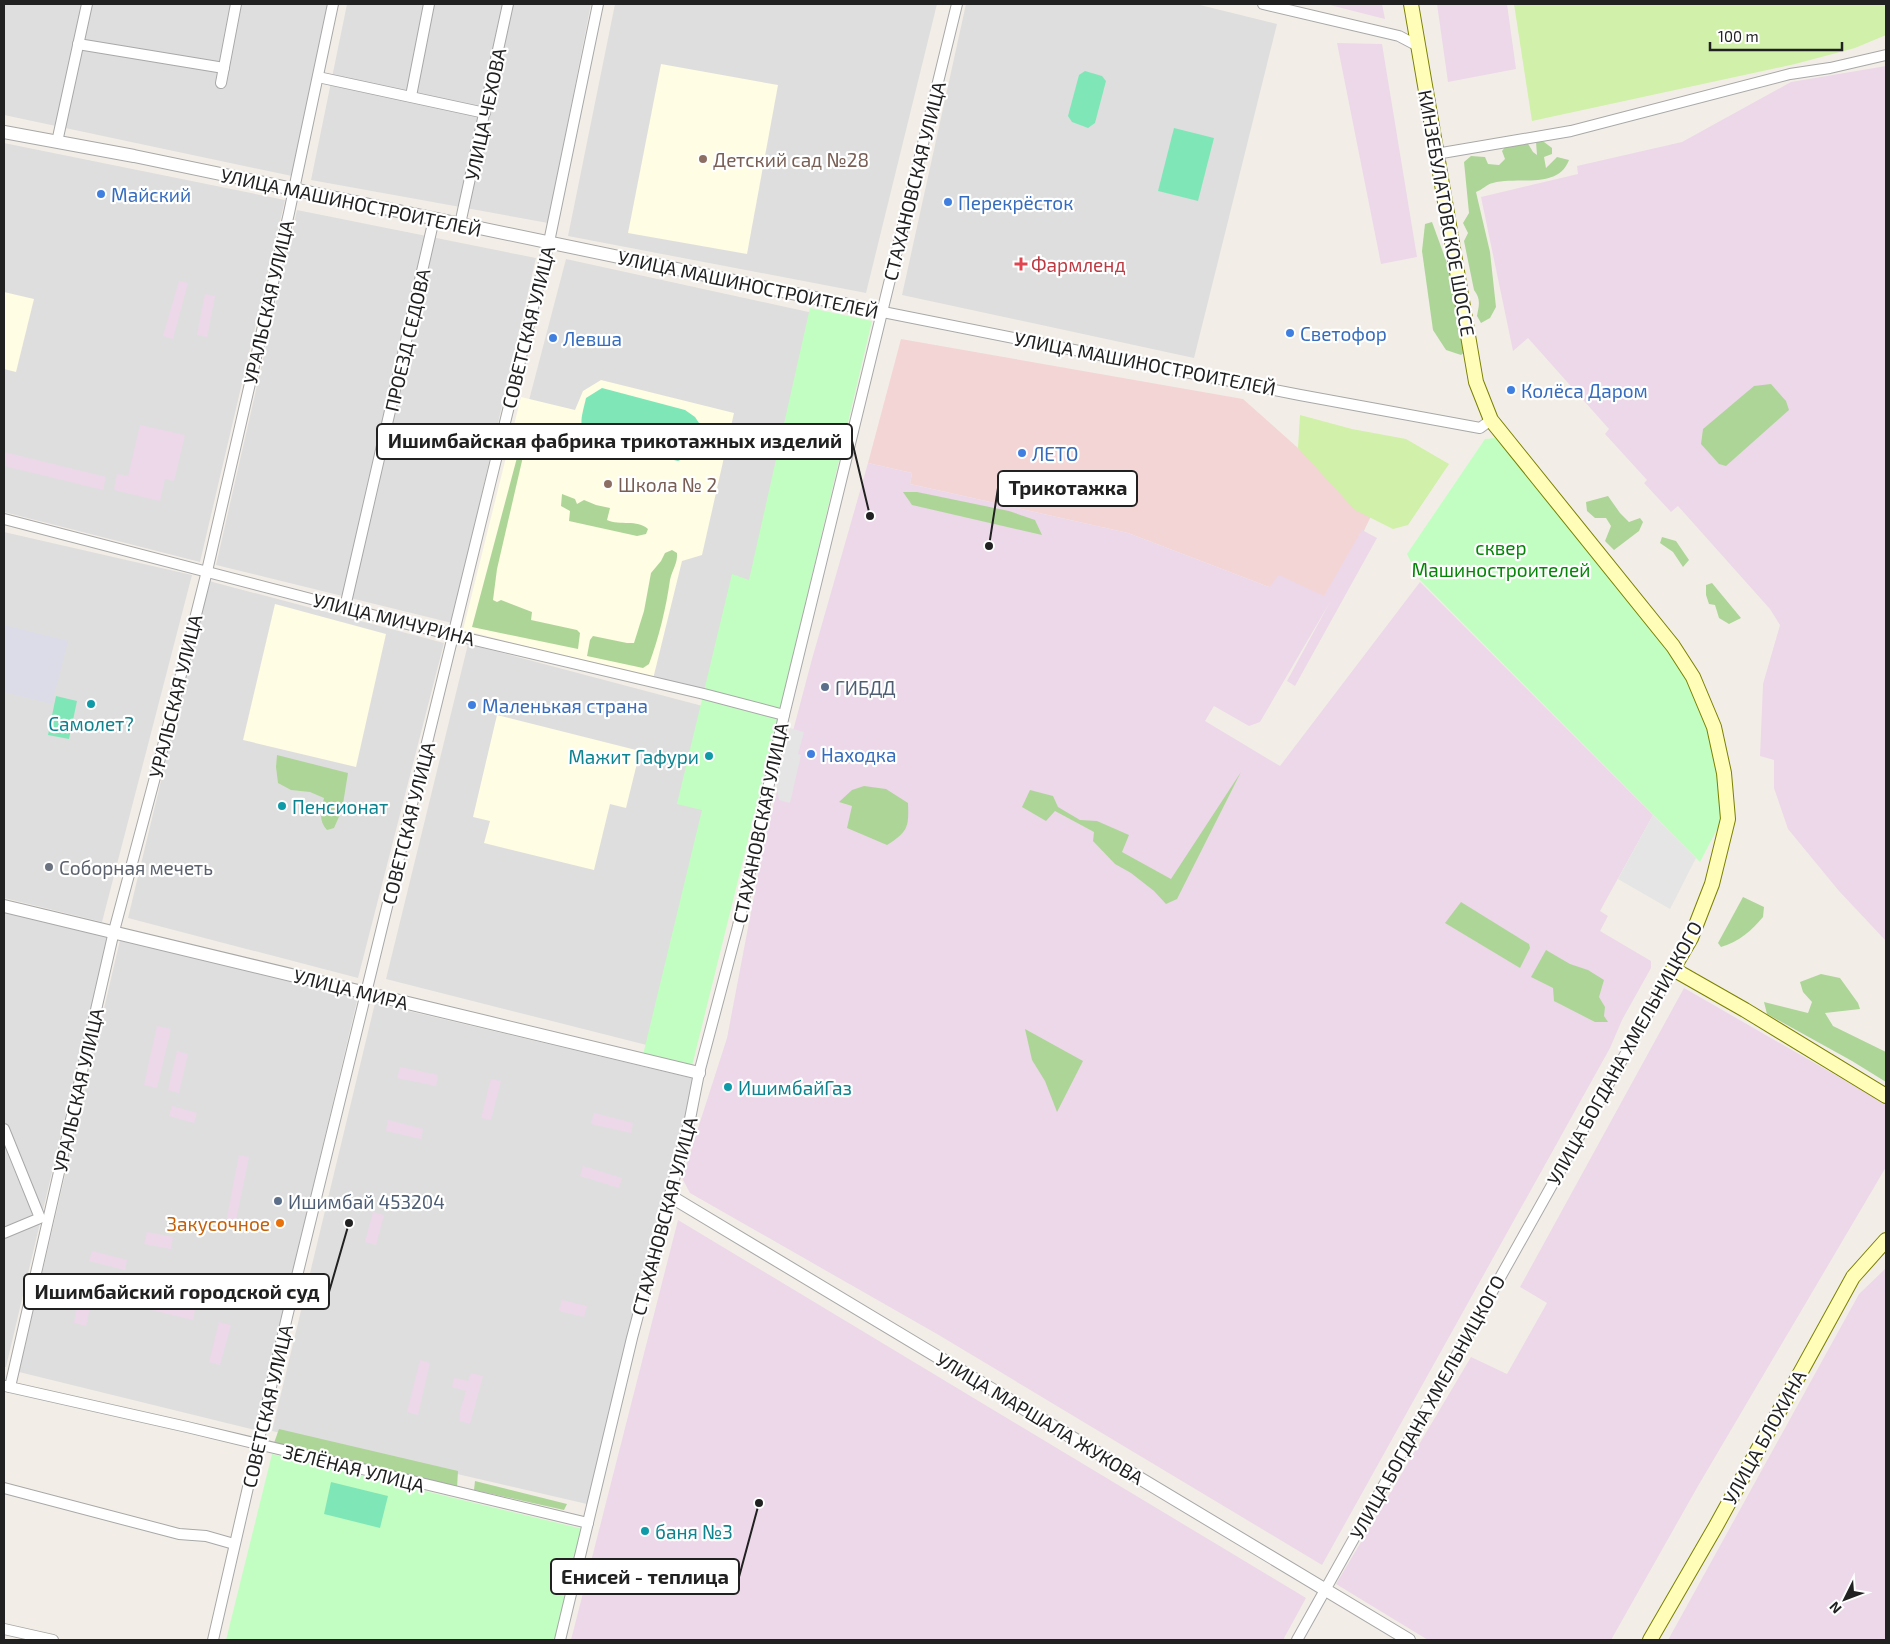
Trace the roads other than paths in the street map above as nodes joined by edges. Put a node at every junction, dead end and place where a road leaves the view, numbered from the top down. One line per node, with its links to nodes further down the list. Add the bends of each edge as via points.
1 (87, 4): 10 (street)
2 (236, 4): 13 (street)
3 (333, 4): 14 (street, УРАЛЬСКАЯ УЛИЦА)
4 (429, 4): 16 (street)
5 (508, 4): 17 (street, УЛИЦА ЧЕХОВА)
6 (598, 4): 24 (street, СОВЕТСКАЯ УЛИЦА)
7 (957, 4): 25 (street, СТАХАНОВСКАЯ УЛИЦА)
8 (1263, 4): 11 (street, via 1399,36)
9 (1411, 4): 11 (main road, КИНЗЕБУЛАТОВСКОЕ ШОССЕ)
10 (78, 44): 13 (street); 19 (street)
11 (1418, 46): 20 (main road, КИНЗЕБУЛАТОВСКОЕ ШОССЕ)
12 (1886, 55): 20 (street, via 1790,74 1571,130)
13 (224, 68): 15 (street)
14 (318, 76): 16 (street); 21 (street, УРАЛЬСКАЯ УЛИЦА)
15 (221, 84)
16 (410, 96): 17 (street)
17 (485, 113): 23 (street, УЛИЦА ЧЕХОВА)
18 (4, 132): 19 (street, УЛИЦА МАШИНОСТРОИТЕЛЕЙ)
19 (57, 142): 21 (street, УЛИЦА МАШИНОСТРОИТЕЛЕЙ)
20 (1436, 154): 26 (main road, КИНЗЕБУЛАТОВСКОЕ ШОССЕ, via 1476,382)
21 (293, 190): 22 (street, УЛИЦА МАШИНОСТРОИТЕЛЕЙ); 28 (street, УРАЛЬСКАЯ УЛИЦА)
22 (434, 219): 23 (street, УЛИЦА МАШИНОСТРОИТЕЛЕЙ); 29 (street, ПРОЕЗД СЕДОВА)
23 (460, 224): 24 (street, УЛИЦА МАШИНОСТРОИТЕЛЕЙ)
24 (549, 242): 25 (street, УЛИЦА МАШИНОСТРОИТЕЛЕЙ); 30 (street, СОВЕТСКАЯ УЛИЦА)
25 (883, 312): 26 (street, УЛИЦА МАШИНОСТРОИТЕЛЕЙ, via 1480,428); 31 (street, СТАХАНОВСКАЯ УЛИЦА)
26 (1491, 420): 34 (main road, УЛИЦА БОГДАНА ХМЕЛЬНИЦКОГО, via 1673,646 1693,677 1714,727 1724,773 1728,819 1712,884 1691,938)
27 (4, 519): 28 (street, УЛИЦА МИЧУРИНА)
28 (206, 570): 29 (street, УЛИЦА МИЧУРИНА); 33 (street, УРАЛЬСКАЯ УЛИЦА)
29 (345, 607): 30 (street, УЛИЦА МИЧУРИНА)
30 (453, 634): 31 (street, УЛИЦА МИЧУРИНА); 35 (street, СОВЕТСКАЯ УЛИЦА)
31 (784, 715): 36 (street, СТАХАНОВСКАЯ УЛИЦА, via 738,926)
32 (4, 906): 33 (street, УЛИЦА МИРА)
33 (114, 931): 35 (street, УЛИЦА МИРА); 42 (street, УРАЛЬСКАЯ УЛИЦА)
34 (1673, 969): 37 (main road); 47 (street, УЛИЦА БОГДАНА ХМЕЛЬНИЦКОГО)
35 (366, 992): 36 (street, УЛИЦА МИРА); 43 (street, СОВЕТСКАЯ УЛИЦА)
36 (699, 1073): 39 (street, СТАХАНОВСКАЯ УЛИЦА)
37 (1886, 1096)
38 (4, 1129): 40 (street, via 40,1218)
39 (670, 1196): 45 (street, СТАХАНОВСКАЯ УЛИЦА); 47 (street, УЛИЦА МАРШАЛА ЖУКОВА)
40 (4, 1233)
41 (1886, 1240): 54 (main road, УЛИЦА БЛОХИНА, via 1853,1277)
42 (7, 1387): 43 (street, ЗЕЛЁНАЯ УЛИЦА)
43 (258, 1444): 45 (street, ЗЕЛЁНАЯ УЛИЦА); 46 (street, СОВЕТСКАЯ УЛИЦА)
44 (4, 1488): 46 (street, via 179,1534 206,1536)
45 (588, 1523): 51 (street, СТАХАНОВСКАЯ УЛИЦА)
46 (234, 1544): 50 (street, СОВЕТСКАЯ УЛИЦА)
47 (1325, 1590): 52 (street, УЛИЦА БОГДАНА ХМЕЛЬНИЦКОГО); 53 (street, УЛИЦА МАРШАЛА ЖУКОВА)
48 (4, 1629): 49 (street)
49 (53, 1640)
50 (212, 1640)
51 (560, 1640)
52 (1297, 1640)
53 (1409, 1640)
54 (1650, 1640)

